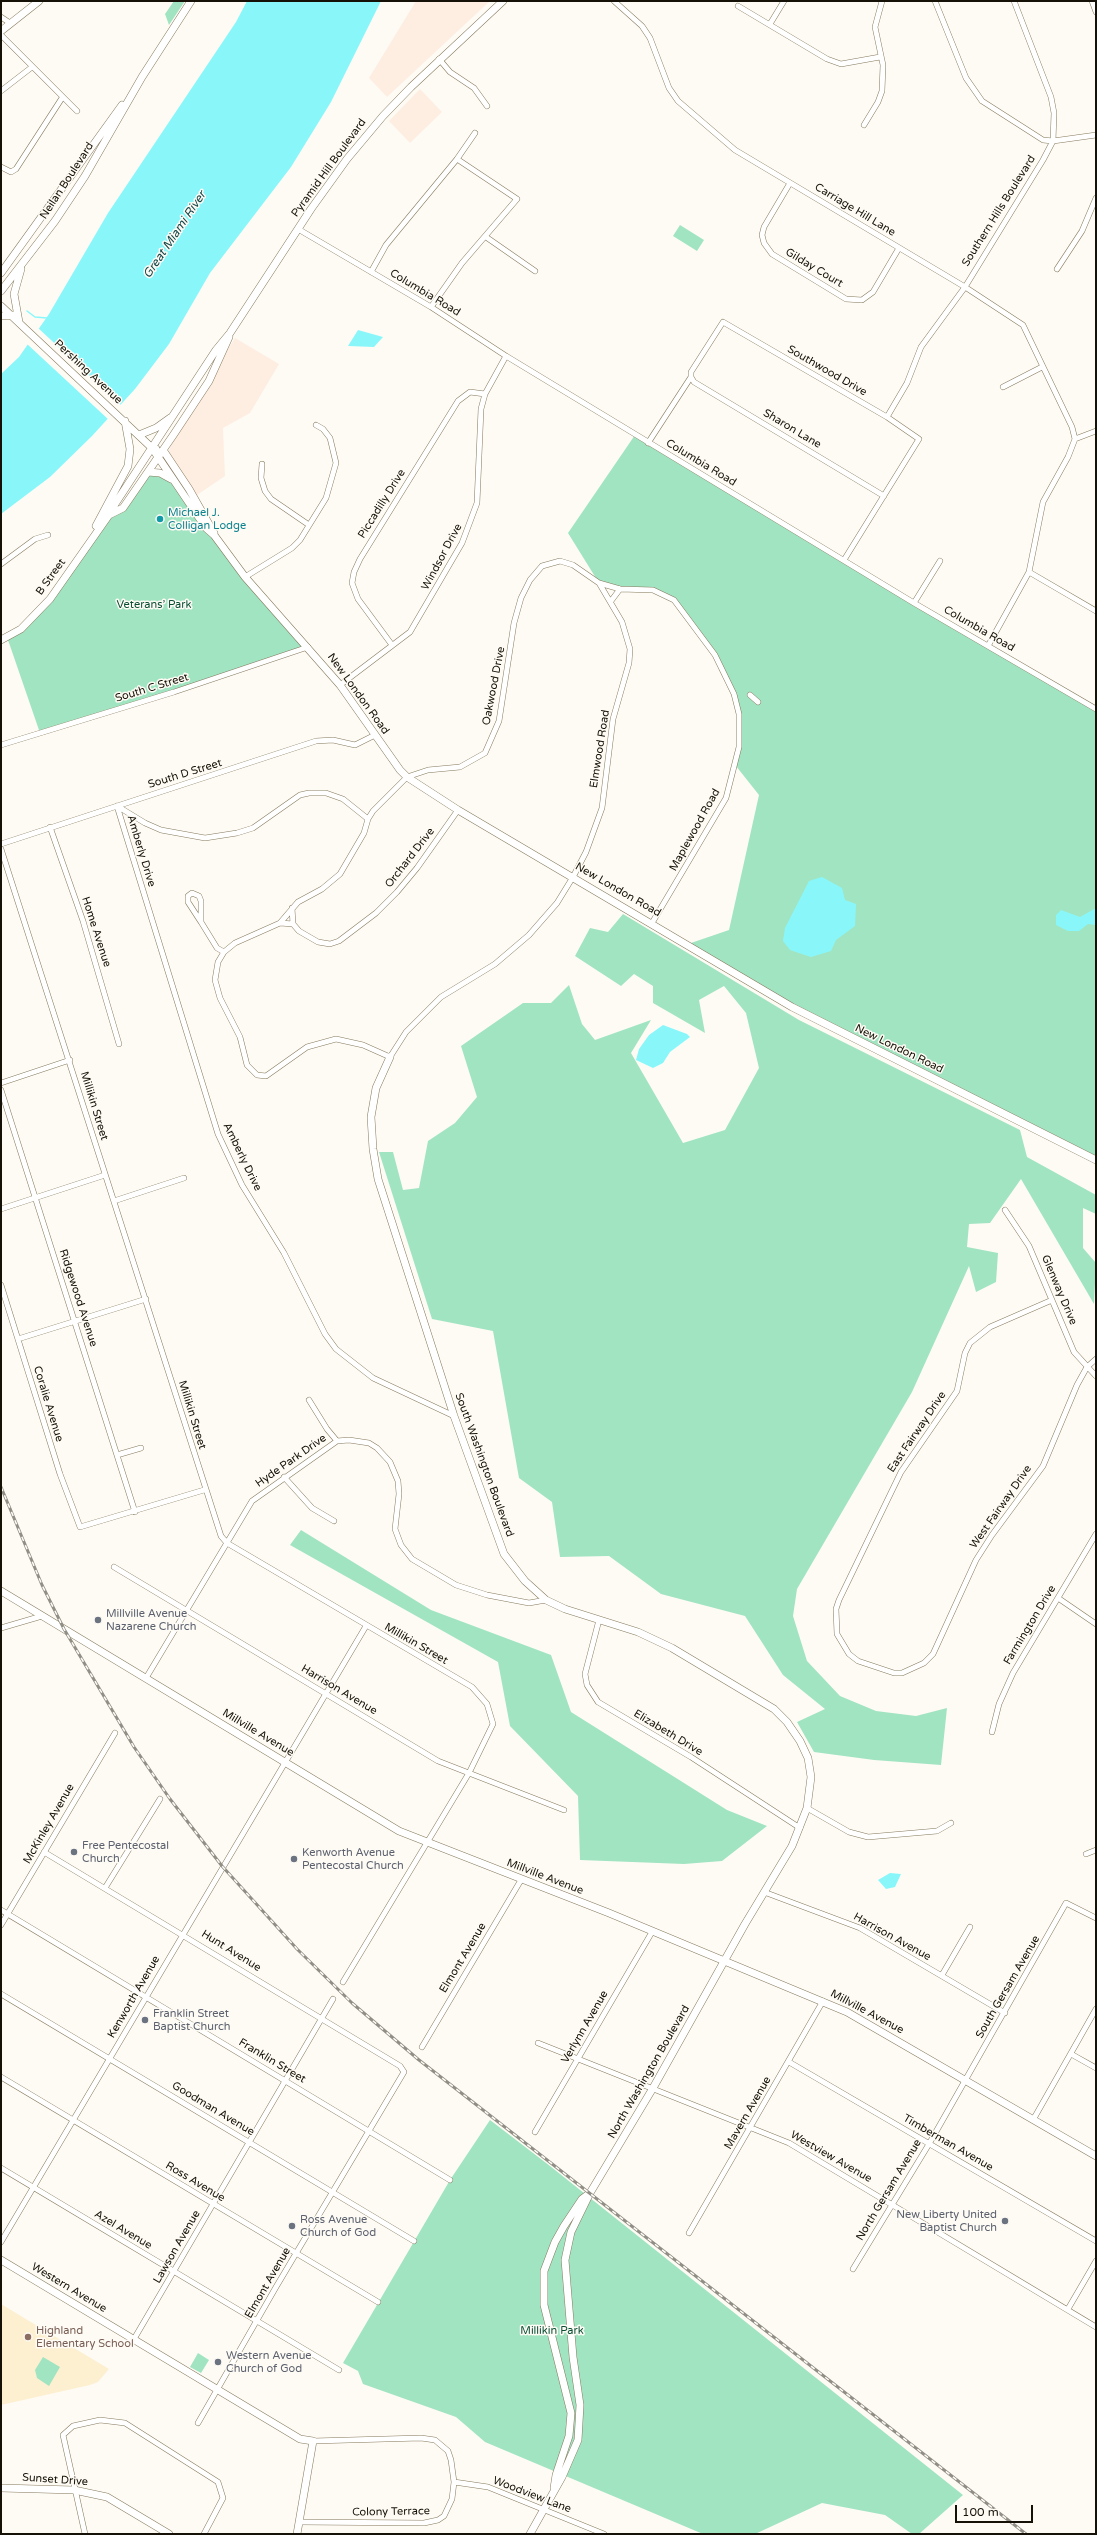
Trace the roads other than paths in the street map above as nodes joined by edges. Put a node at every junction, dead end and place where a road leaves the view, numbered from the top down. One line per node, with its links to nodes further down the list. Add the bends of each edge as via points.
1 (39, 1): 13 (street)
2 (191, 1): 20 (street, Neilan Boulevard)
3 (503, 1): 18 (street, Pyramid Hill Boulevard)
4 (614, 1): 31 (street, Carriage Hill Lane, via 642,26 650,38 670,88 678,101 735,150)
5 (784, 1): 14 (street)
6 (882, 1): 17 (street, via 875,27)
7 (935, 1): 28 (street, via 966,78 982,102 1033,135)
8 (1014, 1): 28 (street, Southern Hills Boulevard, via 1051,97 1054,113)
9 (1092, 1): 11 (street)
10 (738, 6): 14 (street)
11 (1096, 12)
12 (1, 17): 13 (street)
13 (10, 23): 15 (street)
14 (770, 24): 17 (street, via 827,60 841,64)
15 (1, 31)
16 (1, 35): 19 (street)
17 (880, 57): 25 (street, via 883,65 882,91)
18 (439, 59): 23 (street, via 450,72 474,88); 33 (street, Pyramid Hill Boulevard, via 364,137)
19 (32, 67): 21 (street); 22 (street)
20 (142, 77): 36 (street, Neilan Boulevard, via 85,176); 40 (street, Neilan Boulevard)
21 (1, 91)
22 (62, 98): 24 (street); 30 (street, via 16,169 6,172)
23 (487, 106)
24 (77, 111)
25 (864, 125)
26 (475, 133): 29 (street)
27 (1096, 135): 28 (street)
28 (1053, 141): 41 (street, Southern Hills Boulevard)
29 (457, 159): 34 (street, via 517,199); 39 (street, via 386,245)
30 (1, 168)
31 (790, 183): 35 (street, Carriage Hill Lane); 35 (street, Gilday Court, via 764,227 764,242 772,254 846,299 862,300 873,292)
32 (1096, 198): 37 (street, via 1082,231)
33 (298, 229): 39 (street, Columbia Road); 48 (street, Pyramid Hill Boulevard)
34 (486, 237): 38 (street); 44 (street, via 462,263)
35 (899, 248): 41 (street, Carriage Hill Lane)
36 (23, 264): 42 (street, Neilan Boulevard); 47 (street, via 15,289)
37 (1057, 269)
38 (535, 271)
39 (371, 272): 44 (street, Columbia Road)
40 (1, 273)
41 (965, 287): 50 (street, Carriage Hill Lane, via 1023,325); 55 (street, Southern Hills Boulevard, via 921,348 907,383)
42 (1, 291)
43 (1, 306): 45 (street, Pershing Avenue)
44 (431, 307): 49 (street, Columbia Road)
45 (12, 315): 46 (street); 47 (street, Pershing Avenue)
46 (1, 316)
47 (19, 322): 56 (street, Pershing Avenue)
48 (230, 333): 54 (street, Pyramid Hill Boulevard, via 216,350); 63 (street, Pyramid Hill Boulevard, via 209,381)
49 (506, 356): 53 (street, Windsor Drive); 61 (street, Columbia Road)
50 (1042, 367): 52 (street); 60 (street, Carriage Hill Lane, via 1072,427)
51 (691, 377): 55 (street, Southwood Drive, via 691,372 723,322); 61 (street); 68 (street, Sharon Lane, via 694,382)
52 (1003, 387)
53 (485, 394): 85 (street, Windsor Drive, via 481,409 477,503 472,521 419,620 410,632); 85 (street, Piccadilly Drive, via 470,392 458,401 354,572 352,583 358,599)
54 (176, 414): 59 (street, via 156,428); 62 (street, Pyramid Hill Boulevard)
55 (887, 417): 68 (street, Southwood Drive, via 919,439)
56 (125, 422): 59 (street, Pershing Avenue); 73 (street, via 130,455 124,477 95,528)
57 (316, 424): 70 (street, via 324,429 330,438 336,463 326,498)
58 (1096, 431): 60 (street)
59 (139, 435): 62 (street, Pershing Avenue)
60 (1075, 439): 77 (street, via 1068,457 1042,502)
61 (648, 443): 74 (street, Columbia Road)
62 (152, 448): 63 (street); 64 (street, New London Road); 69 (street, B Street)
63 (163, 450): 64 (street, Pyramid Hill Boulevard); 72 (street, New London Road, via 210,524)
64 (158, 458): 66 (street, B Street); 67 (street, New London Road)
65 (262, 464): 70 (street, via 261,478 271,499)
66 (148, 472): 67 (street, via 160,473); 69 (street, B Street, via 123,508)
67 (173, 480): 72 (street, New London Road, via 206,528)
68 (884, 496): 74 (street)
69 (109, 515): 73 (street, B Street)
70 (309, 525): 78 (street, via 292,548)
71 (48, 535): 76 (street, via 35,539)
72 (214, 535): 78 (street, New London Road)
73 (92, 539): 84 (street, B Street, via 50,599 21,629)
74 (844, 560): 82 (street, Columbia Road)
75 (940, 561): 82 (street)
76 (1, 564)
77 (1029, 572): 83 (street); 86 (street)
78 (246, 577): 87 (street, New London Road)
79 (599, 584): 80 (street, Maplewood Road); 81 (street, Oakwood Drive); 94 (street, Oakwood Drive, via 573,565 560,561 542,566 530,580 521,598 514,623 499,721 484,753 460,767 428,770)
80 (620, 589): 81 (street); 105 (street, Maplewood Road, via 653,590 674,600 715,655 734,694 738,714 739,747 726,798)
81 (611, 601): 101 (street, Elmwood Road, via 628,637 629,663 613,719 602,808 586,852)
82 (914, 603): 86 (street, Columbia Road)
83 (1096, 611)
84 (1, 640)
85 (392, 645): 88 (street, Windsor Drive)
86 (988, 646): 91 (street, Columbia Road)
87 (308, 647): 88 (street, New London Road); 93 (street, South C Street, via 174,692)
88 (340, 685): 92 (street, New London Road)
89 (750, 695): 90 (street)
90 (758, 702)
91 (1096, 709)
92 (375, 735): 94 (street, New London Road); 95 (street, South D Street, via 355,745 333,740 316,741)
93 (1, 745)
94 (407, 777): 96 (street, New London Road); 97 (street, Oakwood Drive)
95 (117, 806): 97 (street, via 161,830 205,838 253,828 300,795 309,793 326,793 343,799); 98 (street, South D Street); 129 (street, Amberly Drive, via 218,1134 242,1185 290,1264 325,1334 336,1349 373,1378)
96 (458, 810): 101 (street, New London Road); 106 (street, Orchard Drive, via 397,892 376,913 339,941 330,944 318,942 299,931)
97 (368, 819): 102 (street, Oakwood Drive, via 364,833 340,874)
98 (50, 828): 99 (street, South D Street); 108 (street, Home Avenue, via 83,921)
99 (1, 844)
100 (1, 849): 110 (street, Millikin Street)
101 (573, 877): 105 (street, New London Road); 109 (street, South Washington Boulevard, via 556,903 529,935 495,964 441,997 406,1032)
102 (292, 908): 104 (street, Oakwood Drive); 106 (street)
103 (201, 922): 103 (street, via 201,901 199,896 192,893 188,896 188,902); 107 (street, via 217,948)
104 (280, 923): 106 (street); 107 (street, Oakwood Drive, via 234,944)
105 (652, 923): 113 (street, New London Road, via 792,1007)
106 (293, 924)
107 (224, 952): 109 (street, via 216,971 216,988 240,1037 247,1065 257,1075 266,1076 307,1047 336,1039 363,1044)
108 (119, 1044)
109 (390, 1057): 129 (street, South Washington Boulevard, via 373,1102 371,1132 375,1165)
110 (70, 1060): 111 (street); 114 (street, Millikin Street)
111 (1, 1083)
112 (1, 1090): 116 (street, Ridgewood Avenue)
113 (1096, 1160)
114 (105, 1175): 116 (street); 117 (street, Millikin Street)
115 (184, 1178): 117 (street)
116 (35, 1198): 118 (street); 123 (street, Ridgewood Avenue)
117 (114, 1201): 121 (street, Millikin Street)
118 (1, 1209)
119 (1006, 1210): 122 (street, Glenway Drive, via 1029,1246)
120 (1, 1285): 124 (street, Coralie Avenue)
121 (146, 1299): 123 (street); 134 (street, Millikin Street)
122 (1052, 1300): 126 (street, Glenway Drive, via 1074,1352); 149 (street, East Fairway Drive, via 990,1326 970,1343 965,1353 957,1392 894,1486 836,1609 837,1634 841,1644 858,1661)
123 (75, 1321): 124 (street); 132 (street, Ridgewood Avenue)
124 (18, 1339): 135 (street, Coralie Avenue, via 60,1474 80,1527)
125 (1096, 1359): 126 (street, West Fairway Drive)
126 (1087, 1367): 127 (street, Glenway Drive); 149 (street, West Fairway Drive, via 1077,1385 1048,1457 976,1560 933,1654 924,1663 902,1673)
127 (1096, 1376)
128 (309, 1400): 130 (street, via 326,1429)
129 (454, 1416): 142 (street, South Washington Boulevard, via 504,1554 525,1581)
130 (337, 1441): 133 (street, Hyde Park Drive); 142 (street, Hyde Park Drive, via 369,1443 378,1448 390,1462 398,1481 399,1494 395,1529 401,1545 412,1559 456,1586 529,1603)
131 (141, 1448): 132 (street)
132 (117, 1455): 135 (street, Ridgewood Avenue)
133 (284, 1477): 136 (street, via 312,1508); 138 (street, Hyde Park Drive, via 252,1501)
134 (204, 1490): 135 (street); 138 (street, Millikin Street, via 221,1536)
135 (135, 1512)
136 (334, 1521)
137 (1096, 1534): 141 (street, Farmington Drive)
138 (227, 1543): 143 (street, Hyde Park Drive); 147 (street, Millikin Street)
139 (114, 1567): 143 (street, Harrison Avenue)
140 (1, 1591): 144 (street, Millville Avenue)
141 (1058, 1598): 146 (street); 152 (street, Farmington Drive, via 1013,1673 999,1704)
142 (546, 1600): 145 (street, South Washington Boulevard)
143 (186, 1610): 150 (street, Hyde Park Drive); 151 (street, Harrison Avenue)
144 (42, 1616): 148 (street); 150 (street, Millville Avenue)
145 (599, 1620): 157 (street, South Washington Boulevard, via 638,1632 672,1648 774,1709 787,1722 808,1758 811,1777); 160 (street, Elizabeth Drive, via 585,1674 587,1685 598,1702 691,1757)
146 (1096, 1624)
147 (366, 1626): 151 (street, Kenworth Avenue); 155 (street, Millikin Street, via 472,1687 487,1704 492,1724)
148 (1, 1628)
149 (875, 1666)
150 (146, 1678): 154 (street, Millville Avenue)
151 (325, 1693): 154 (street, Kenworth Avenue); 155 (street, Harrison Avenue, via 438,1761)
152 (992, 1732)
153 (115, 1733): 163 (street, McKinley Avenue)
154 (284, 1762): 161 (street, Millville Avenue, via 400,1831); 174 (street, Kenworth Avenue)
155 (469, 1773): 158 (street, Harrison Avenue); 161 (street, Millikin Street)
156 (160, 1799): 166 (street)
157 (807, 1808): 159 (street, via 849,1832 868,1837 937,1832); 160 (street, South Washington Boulevard)
158 (564, 1810)
159 (951, 1823)
160 (800, 1828): 167 (street, South Washington Boulevard)
161 (427, 1843): 165 (street, Millville Avenue); 177 (street)
162 (1096, 1850): 164 (street)
163 (44, 1852): 166 (street, Hunt Avenue); 169 (street, McKinley Avenue)
164 (1086, 1854)
165 (521, 1880): 173 (street, Millville Avenue); 186 (street, Elmont Avenue)
166 (105, 1888): 174 (street, Hunt Avenue)
167 (764, 1892): 175 (street, South Washington Boulevard); 176 (street, Harrison Avenue, via 860,1928)
168 (1, 1910): 169 (street, Franklin Street)
169 (7, 1914): 171 (street, McKinley Avenue); 179 (street, Franklin Street)
170 (1096, 1918): 183 (street, South Gersam Avenue, via 1066,1903)
171 (1, 1925)
172 (970, 1927): 176 (street)
173 (652, 1932): 175 (street, Millville Avenue); 189 (street, Verlynn Avenue)
174 (183, 1933): 179 (street, Kenworth Avenue); 184 (street, Hunt Avenue)
175 (725, 1961): 181 (street, Millville Avenue); 196 (street, North Washington Boulevard)
176 (942, 1975): 183 (street, Harrison Avenue)
177 (343, 1982)
178 (1, 1994): 188 (street, Goodman Avenue)
179 (145, 1996): 188 (street, Kenworth Avenue); 195 (street, Franklin Street)
180 (333, 1999): 184 (street, Lawson Avenue)
181 (823, 2001): 190 (street, Mavern Avenue); 194 (street, Millville Avenue)
182 (1096, 2010): 187 (street)
183 (1005, 2013): 194 (street, South Gersam Avenue)
184 (322, 2018): 192 (street, Hunt Avenue, via 400,2066); 195 (street, Lawson Avenue)
185 (538, 2043): 189 (street, Westview Avenue)
186 (422, 2047)
187 (1071, 2054): 191 (street); 198 (street)
188 (109, 2058): 197 (street, Kenworth Avenue); 202 (street, Goodman Avenue)
189 (578, 2058): 196 (street, Westview Avenue); 201 (street, Verlynn Avenue)
190 (789, 2062): 199 (street, Mavern Avenue); 203 (street, Timberman Avenue)
191 (1096, 2068)
192 (404, 2072): 200 (street, Elmont Avenue)
193 (1, 2077): 197 (street, Ross Avenue)
194 (966, 2080): 198 (street, Millville Avenue); 203 (street, North Gersam Avenue)
195 (286, 2081): 200 (street, Franklin Street); 202 (street, Lawson Avenue)
196 (653, 2088): 199 (street, Westview Avenue); 209 (street, North Washington Boulevard)
197 (73, 2120): 207 (street, Kenworth Avenue); 211 (street, Ross Avenue)
198 (1034, 2120): 204 (street, Millville Avenue)
199 (752, 2127): 210 (street, Westview Avenue, via 789,2143); 212 (street, Mavern Avenue)
200 (370, 2132): 206 (street, Franklin Street); 208 (street, Elmont Avenue)
201 (535, 2132)
202 (249, 2142): 208 (street, Goodman Avenue); 211 (street, Lawson Avenue)
203 (929, 2144): 210 (street, North Gersam Avenue); 213 (street, Timberman Avenue)
204 (1096, 2156)
205 (1, 2168): 207 (street, Azel Avenue)
206 (450, 2180)
207 (34, 2188): 215 (street, Kenworth Avenue); 220 (street, Azel Avenue)
208 (333, 2193): 214 (street, Goodman Avenue); 216 (street, Elmont Avenue)
209 (590, 2193): 233 (street, North Washington Boulevard, via 571,2232 565,2260 573,2357 580,2405 578,2440 572,2457); 233 (street, North Washington Boulevard, via 582,2199 564,2226 544,2271 544,2305 571,2413 569,2436)
210 (892, 2204): 219 (street, North Gersam Avenue); 222 (street, Westview Avenue)
211 (213, 2205): 216 (street, Ross Avenue); 220 (street, Lawson Avenue)
212 (689, 2233)
213 (1096, 2240)
214 (414, 2241)
215 (1, 2242)
216 (297, 2253): 221 (street, Ross Avenue); 223 (street, Elmont Avenue)
217 (1, 2260): 225 (street, Western Avenue)
218 (1096, 2261): 222 (street)
219 (852, 2269)
220 (174, 2272): 223 (street, Azel Avenue); 225 (street, Lawson Avenue)
221 (378, 2302)
222 (1068, 2309): 224 (street, Westview Avenue)
223 (257, 2322): 226 (street, Azel Avenue); 227 (street, Elmont Avenue)
224 (1096, 2327)
225 (134, 2339): 227 (street, Western Avenue)
226 (338, 2370)
227 (218, 2389): 228 (street, Elmont Avenue); 229 (street, Western Avenue, via 300,2439)
228 (198, 2423)
229 (312, 2441): 230 (street, via 421,2438 434,2440 448,2451); 235 (street)
230 (454, 2482): 234 (street, Woodview Lane, via 488,2487); 235 (street, Colony Terrace, via 449,2510 438,2520 424,2523)
231 (1, 2488): 232 (street, Sunset Drive)
232 (74, 2490): 236 (street); 237 (street, Sunset Drive, via 107,2497); 238 (street, via 63,2435 73,2426 100,2420 125,2423 210,2476 221,2489 223,2498 220,2506)
233 (553, 2490): 234 (street, North Washington Boulevard)
234 (545, 2510): 240 (street, North Washington Boulevard); 241 (street, Woodview Lane)
235 (300, 2522): 239 (street)
236 (85, 2534)
237 (169, 2534)
238 (204, 2534)
239 (297, 2534)
240 (530, 2534)
241 (604, 2534)

